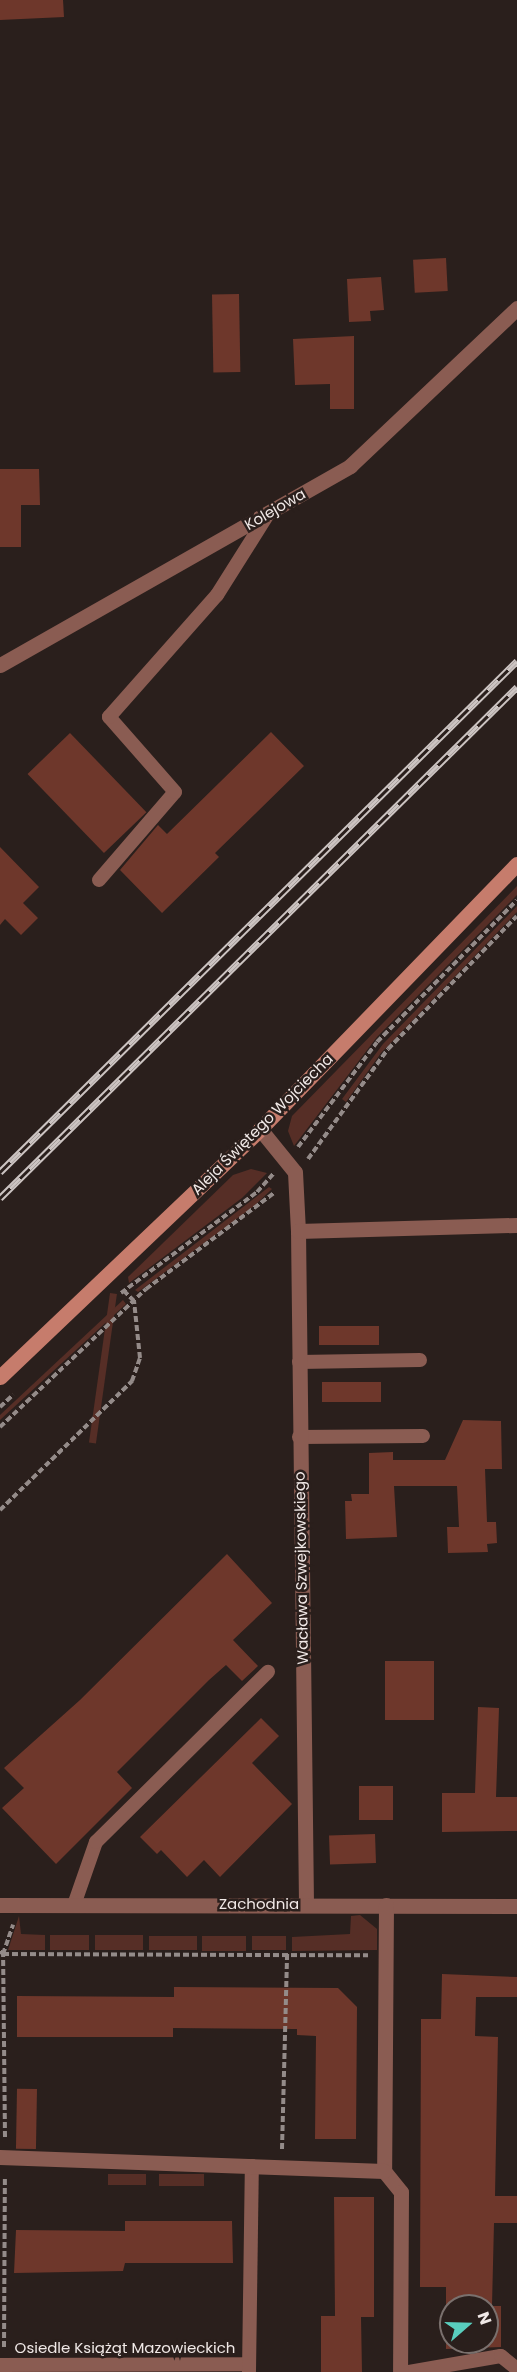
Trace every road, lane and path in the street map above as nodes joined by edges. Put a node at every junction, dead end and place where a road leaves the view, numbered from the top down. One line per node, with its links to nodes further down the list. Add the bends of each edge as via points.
1 (517, 308): 2 (street, Kolejowa, via 350,466)
2 (268, 514): 3 (street, Kolejowa); 5 (lane, via 217,595 109,717 175,792)
3 (0, 665)
4 (517, 864): 7 (street, Aleja Świętego Wojciecha)
5 (99, 880)
6 (517, 916): 8 (path, via 388,1049 311,1156)
7 (260, 1129): 8 (street); 11 (street, Aleja Świętego Wojciecha)
8 (295, 1172): 10 (street, Wacława Szwejkowskiego); 12 (path, via 267,1201 173,1267)
9 (517, 1225): 10 (street)
10 (298, 1231): 14 (street, Wacława Szwejkowskiego)
11 (108, 1276): 12 (path); 15 (street, Aleja Świętego Wojciecha)
12 (134, 1301): 16 (path); 19 (path, via 140,1358 132,1381)
13 (420, 1360): 14 (lane)
14 (299, 1362): 18 (street, Wacława Szwejkowskiego)
15 (0, 1377)
16 (0, 1427)
17 (423, 1436): 18 (lane)
18 (299, 1437): 21 (street, Wacława Szwejkowskiego)
19 (0, 1510)
20 (268, 1672): 23 (lane, via 96,1842)
21 (306, 1904): 23 (street, Zachodnia); 24 (street, Zachodnia)
22 (0, 1905): 23 (street, Zachodnia)
23 (74, 1905)
24 (386, 1905): 25 (street, Zachodnia); 29 (street)
25 (517, 1906)
26 (15, 1918): 27 (path)
27 (2, 1953): 28 (path); 30 (path)
28 (287, 1954): 29 (path); 32 (path)
29 (386, 1955): 33 (street)
30 (2, 2157): 31 (street); 34 (path)
31 (252, 2166): 32 (street); 35 (lane)
32 (281, 2166): 33 (street)
33 (384, 2171): 37 (street, via 400,2192)
34 (2, 2365): 35 (lane, Osiedle Książąt Mazowieckich)
35 (249, 2368)
36 (517, 2369): 38 (lane, via 501,2356)
37 (400, 2372)
38 (409, 2372)

